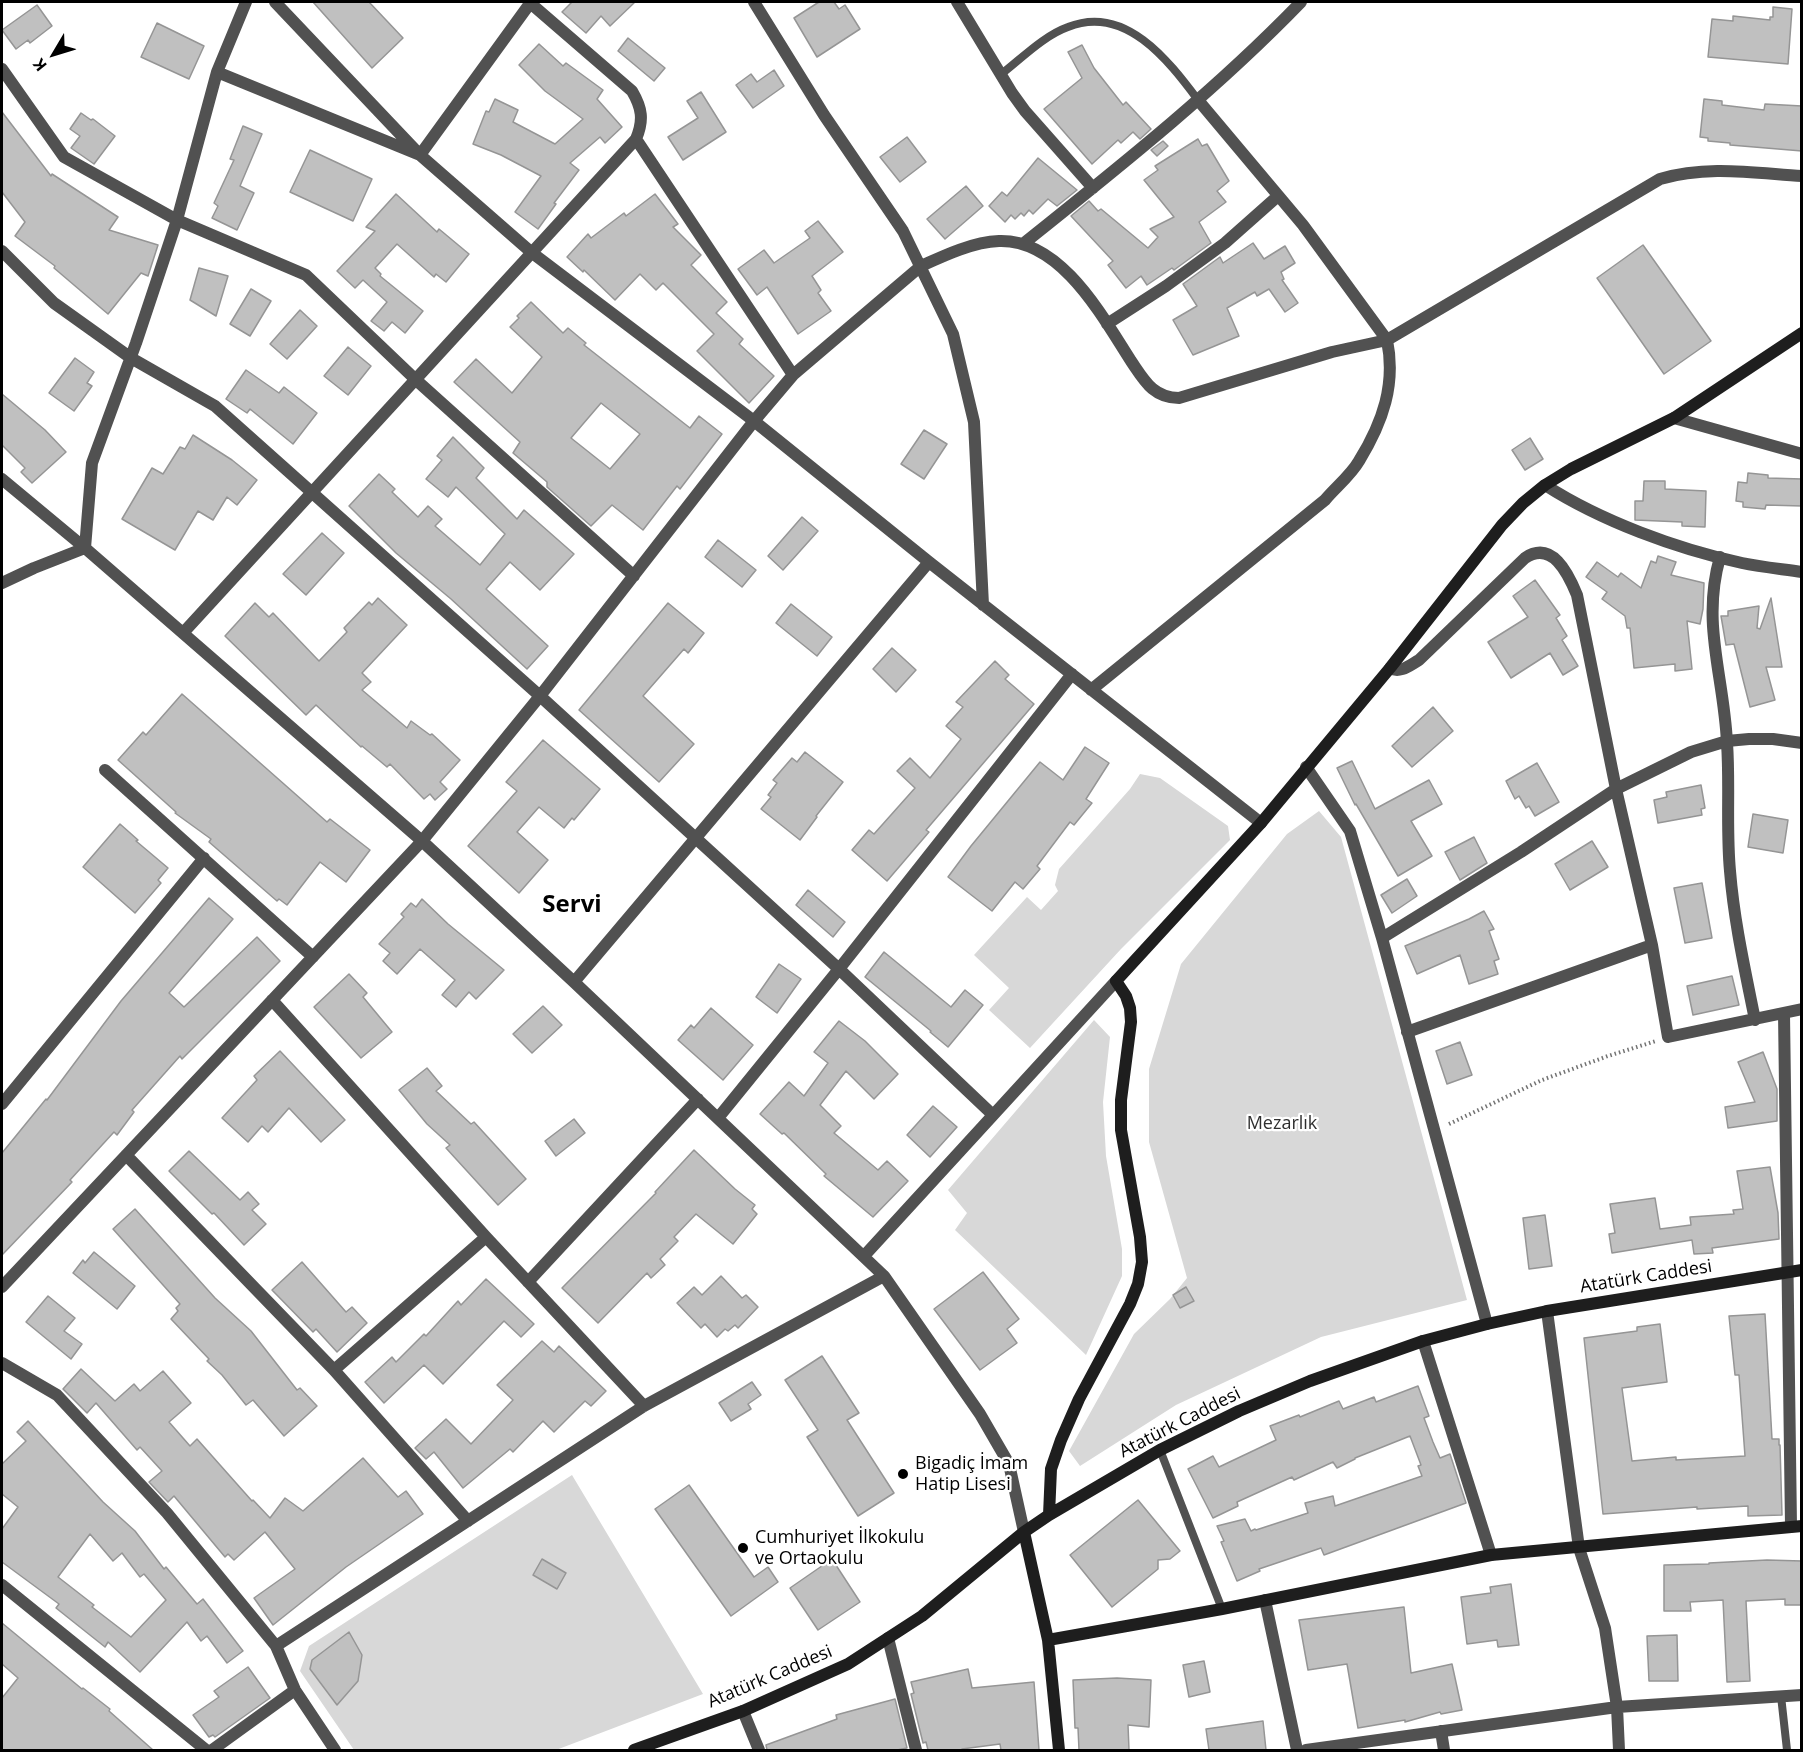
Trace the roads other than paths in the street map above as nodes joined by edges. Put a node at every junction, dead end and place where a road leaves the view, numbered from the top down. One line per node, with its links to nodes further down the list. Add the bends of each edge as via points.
1 (246, 2): 8 (street)
2 (275, 2): 12 (street)
3 (530, 2): 11 (street, via 632,91 642,117); 12 (street)
4 (754, 2): 20 (street, via 824,116 903,231)
5 (957, 2): 9 (street)
6 (1300, 2): 10 (street)
7 (2, 69): 16 (street, via 64,157)
8 (217, 72): 12 (street); 16 (street)
9 (1000, 75): 10 (lane, via 1054,33 1097,21 1126,29 1152,46); 14 (street, via 1025,111)
10 (1198, 100): 14 (street); 15 (street)
11 (636, 139): 19 (street); 25 (street)
12 (420, 155): 19 (street)
13 (1802, 176): 23 (street, via 1709,170 1660,179)
14 (1093, 188): 17 (street)
15 (1278, 196): 21 (street, via 1225,243); 23 (street)
16 (177, 220): 24 (street); 26 (street, via 306,275)
17 (1023, 244): 20 (street, via 981,244); 21 (street, via 1053,258)
18 (2, 251): 24 (street, via 54,303)
19 (531, 252): 26 (street); 28 (street)
20 (921, 266): 25 (street); 39 (street, via 953,334 974,423)
21 (1107, 324): 23 (street, via 1147,384 1169,398)
22 (1802, 333): 27 (street)
23 (1387, 340): 43 (street, via 1391,361 1387,400 1359,462 1325,500)
24 (131, 358): 32 (street, via 215,406); 33 (street, via 92,463)
25 (793, 375): 28 (street)
26 (415, 379): 32 (street); 37 (street)
27 (1674, 418): 29 (street); 31 (street)
28 (754, 421): 35 (street); 37 (street)
29 (1802, 454)
30 (2, 479): 33 (street)
31 (1545, 485): 34 (street, via 1589,510 1662,540); 41 (street, via 1502,525)
32 (312, 492): 40 (street); 44 (street)
33 (85, 548): 38 (street); 40 (street)
34 (1720, 557): 36 (street); 45 (street, via 1713,590 1712,625)
35 (928, 562): 39 (street); 51 (street)
36 (1802, 572)
37 (634, 576): 44 (street)
38 (2, 583)
39 (983, 605): 42 (street)
40 (183, 633): 52 (street)
41 (1390, 668): 47 (street); 49 (street, via 1401,670 1419,660 1532,553 1551,554 1566,571 1577,595)
42 (1072, 675): 43 (street); 57 (street)
43 (1091, 690): 50 (street)
44 (540, 696): 51 (street); 52 (street)
45 (1727, 741): 46 (street, via 1773,739); 49 (street, via 1691,752); 63 (street, via 1735,919)
46 (1802, 743)
47 (1306, 767): 50 (street); 54 (street, via 1350,831)
48 (105, 770): 53 (street)
49 (1616, 789): 54 (street); 55 (street)
50 (1261, 823): 58 (street)
51 (695, 838): 57 (street); 59 (street)
52 (422, 841): 56 (street); 59 (street)
53 (204, 858): 56 (street); 66 (street)
54 (1382, 938): 64 (street)
55 (1652, 945): 63 (street, via 1668,1037); 64 (street)
56 (313, 957): 60 (street)
57 (839, 969): 67 (street); 68 (street)
58 (1116, 981): 67 (street); 83 (street, via 1130,1008 1121,1130 1142,1262 1130,1304 1060,1440 1051,1469)
59 (574, 982): 65 (street)
60 (272, 1000): 69 (street); 70 (street)
61 (1802, 1009): 62 (street)
62 (1784, 1014): 63 (street); 72 (street)
63 (1755, 1020)
64 (1407, 1032): 77 (street)
65 (698, 1099): 68 (street); 74 (street)
66 (2, 1104)
67 (993, 1115): 71 (street)
68 (718, 1118): 71 (street)
69 (126, 1155): 75 (street); 80 (street)
70 (486, 1238): 74 (street); 80 (street)
71 (864, 1256): 73 (street)
72 (1795, 1271): 76 (street, Atatürk Caddesi); 85 (street)
73 (884, 1276): 81 (street); 86 (street, via 980,1414 1009,1464)
74 (528, 1282): 81 (street)
75 (2, 1287)
76 (1547, 1311): 77 (street, Atatürk Caddesi); 87 (street)
77 (1487, 1324): 78 (street, Atatürk Caddesi)
78 (1423, 1341): 82 (street, Atatürk Caddesi, via 1310,1380); 88 (street)
79 (2, 1363): 94 (street, via 57,1395 167,1513)
80 (334, 1370): 84 (street)
81 (644, 1406): 84 (street)
82 (1160, 1450): 83 (street, Atatürk Caddesi); 91 (lane)
83 (1049, 1515): 86 (street, Atatürk Caddesi)
84 (468, 1521): 94 (street)
85 (1796, 1526): 87 (street)
86 (1024, 1532): 92 (street, Atatürk Caddesi, via 922,1616); 93 (street)
87 (1579, 1548): 88 (street); 98 (street, via 1605,1628)
88 (1491, 1555): 90 (street)
89 (2, 1585): 101 (street)
90 (1265, 1600): 91 (street); 108 (street)
91 (1222, 1609): 93 (street)
92 (888, 1638): 99 (street, Atatürk Caddesi, via 848,1664); 106 (street)
93 (1048, 1640): 107 (street)
94 (276, 1646): 95 (street)
95 (295, 1690): 102 (street); 103 (street)
96 (1802, 1695): 97 (street)
97 (1781, 1696): 98 (street); 112 (lane)
98 (1617, 1707): 100 (street); 111 (street)
99 (743, 1711): 104 (street, Atatürk Caddesi); 105 (street)
100 (1442, 1731): 109 (street); 110 (street)
101 (206, 1750)
102 (212, 1750)
103 (335, 1750)
104 (634, 1750)
105 (759, 1750)
106 (916, 1750)
107 (1059, 1750)
108 (1297, 1750)
109 (1306, 1750)
110 (1444, 1750)
111 (1619, 1750)
112 (1787, 1750)

